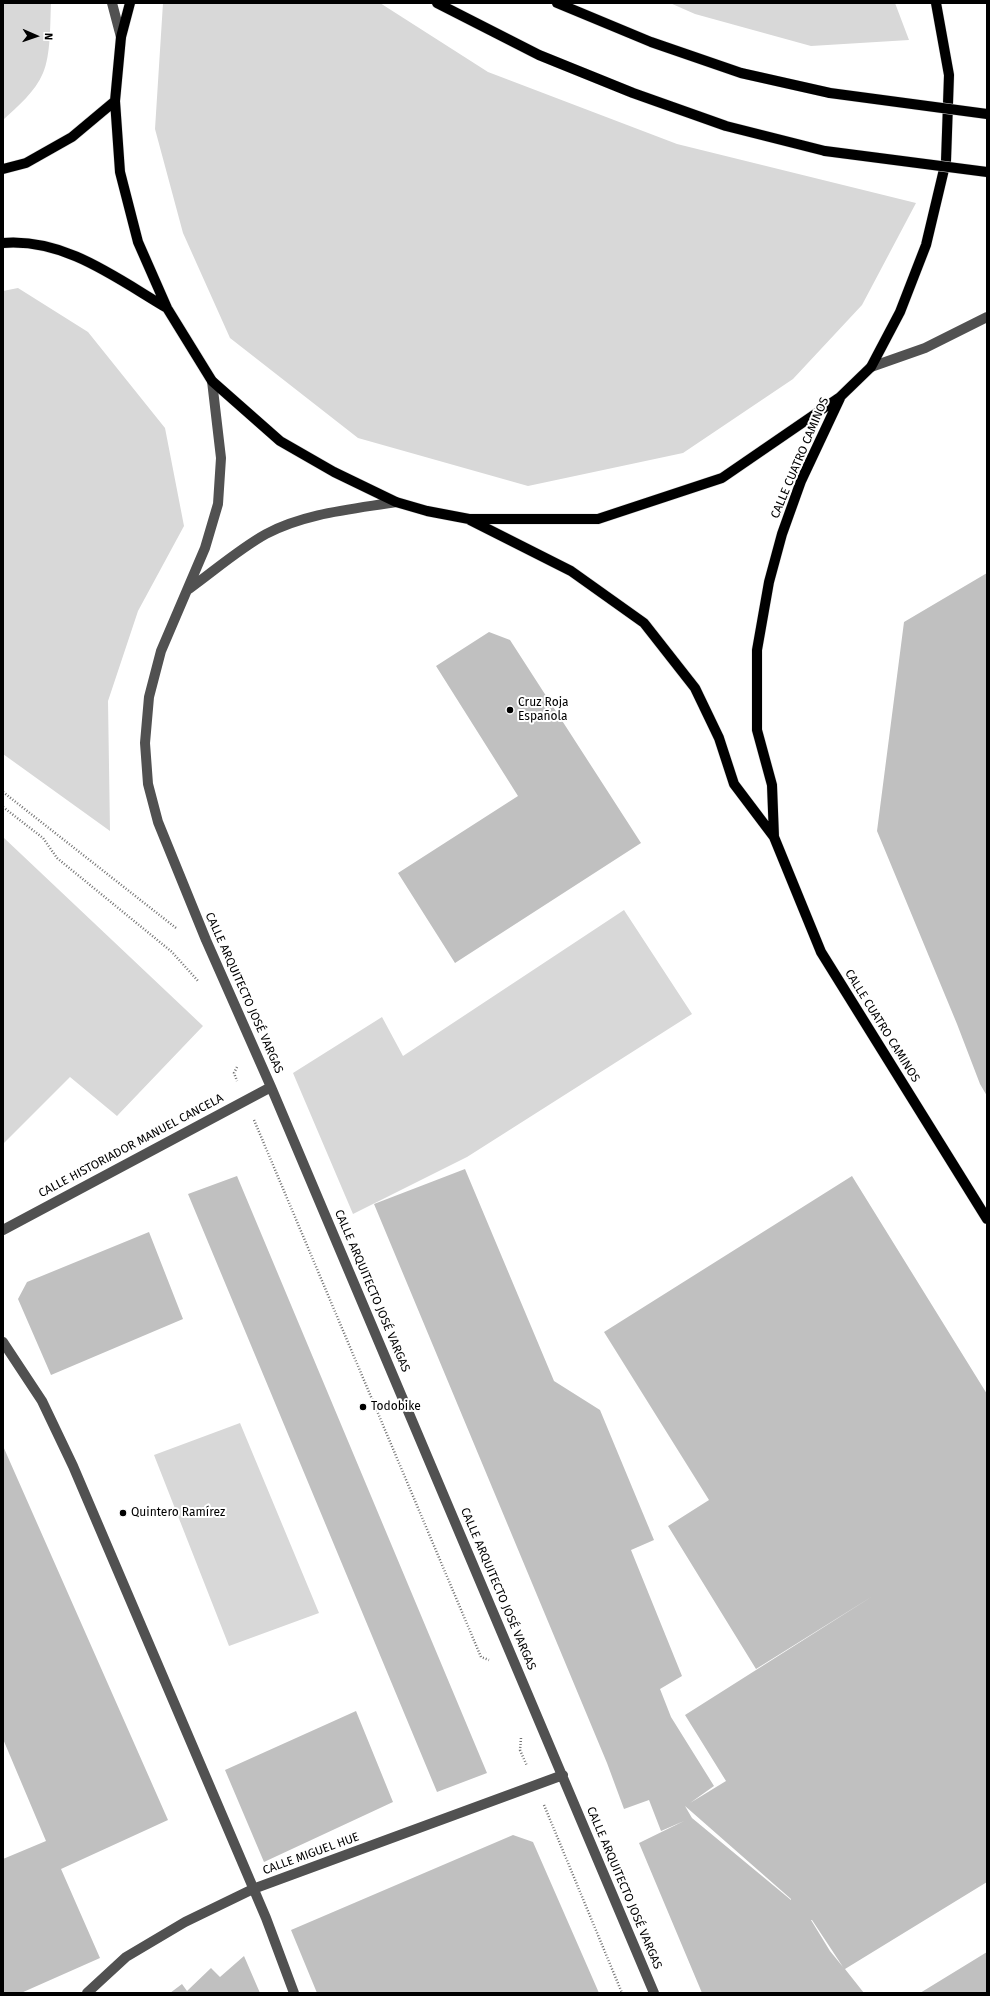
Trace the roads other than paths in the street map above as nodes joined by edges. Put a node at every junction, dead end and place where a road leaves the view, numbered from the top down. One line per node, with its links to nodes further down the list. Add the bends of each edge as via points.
1 (112, 3): 6 (street)
2 (130, 3): 6 (main road)
3 (437, 3): 10 (main road, bridge, via 539,55 633,93 726,126 825,151)
4 (557, 3): 8 (main road, bridge, via 651,42 741,73 830,93)
5 (936, 3): 14 (main road, via 949,75 946,161 926,245 900,312)
6 (121, 38): 7 (main road)
7 (115, 100): 9 (main road, via 72,137 26,163); 12 (main road, via 120,172 138,242)
8 (987, 114)
9 (3, 169)
10 (987, 172)
11 (3, 243): 12 (main road, via 53,247 82,257)
12 (167, 308): 15 (main road)
13 (987, 317): 14 (street, via 925,348)
14 (871, 367): 16 (main road)
15 (212, 380): 17 (main road, via 280,441 334,472); 19 (street, CALLE ARQUITECTO JOSÉ VARGAS, via 221,458 218,504)
16 (840, 397): 18 (main road, via 722,478 598,519); 20 (main road, CALLE CUATRO CAMINOS, via 801,481 782,534 769,582 757,650 757,730 772,785)
17 (396, 502): 18 (main road); 19 (street, via 330,513 266,534)
18 (469, 519): 20 (main road, CALLE CUATRO CAMINOS, via 571,571 644,623 695,688 719,738 734,784)
19 (189, 589): 21 (street, CALLE ARQUITECTO JOSÉ VARGAS, via 161,651 149,697 145,743 148,784 158,822 206,940)
20 (774, 837): 22 (main road, CALLE CUATRO CAMINOS, via 821,952)
21 (272, 1087): 23 (street, CALLE HISTORIADOR MANUEL CANCELA); 25 (street, CALLE ARQUITECTO JOSÉ VARGAS)
22 (987, 1219)
23 (3, 1230)
24 (3, 1342): 26 (street, via 42,1401 73,1466)
25 (563, 1776): 26 (street, CALLE MIGUEL HUE); 29 (street, CALLE ARQUITECTO JOSÉ VARGAS)
26 (253, 1889): 27 (street, CALLE MIGUEL HUE, via 186,1922 126,1957); 28 (street)
27 (87, 1993)
28 (294, 1993)
29 (654, 1993)

